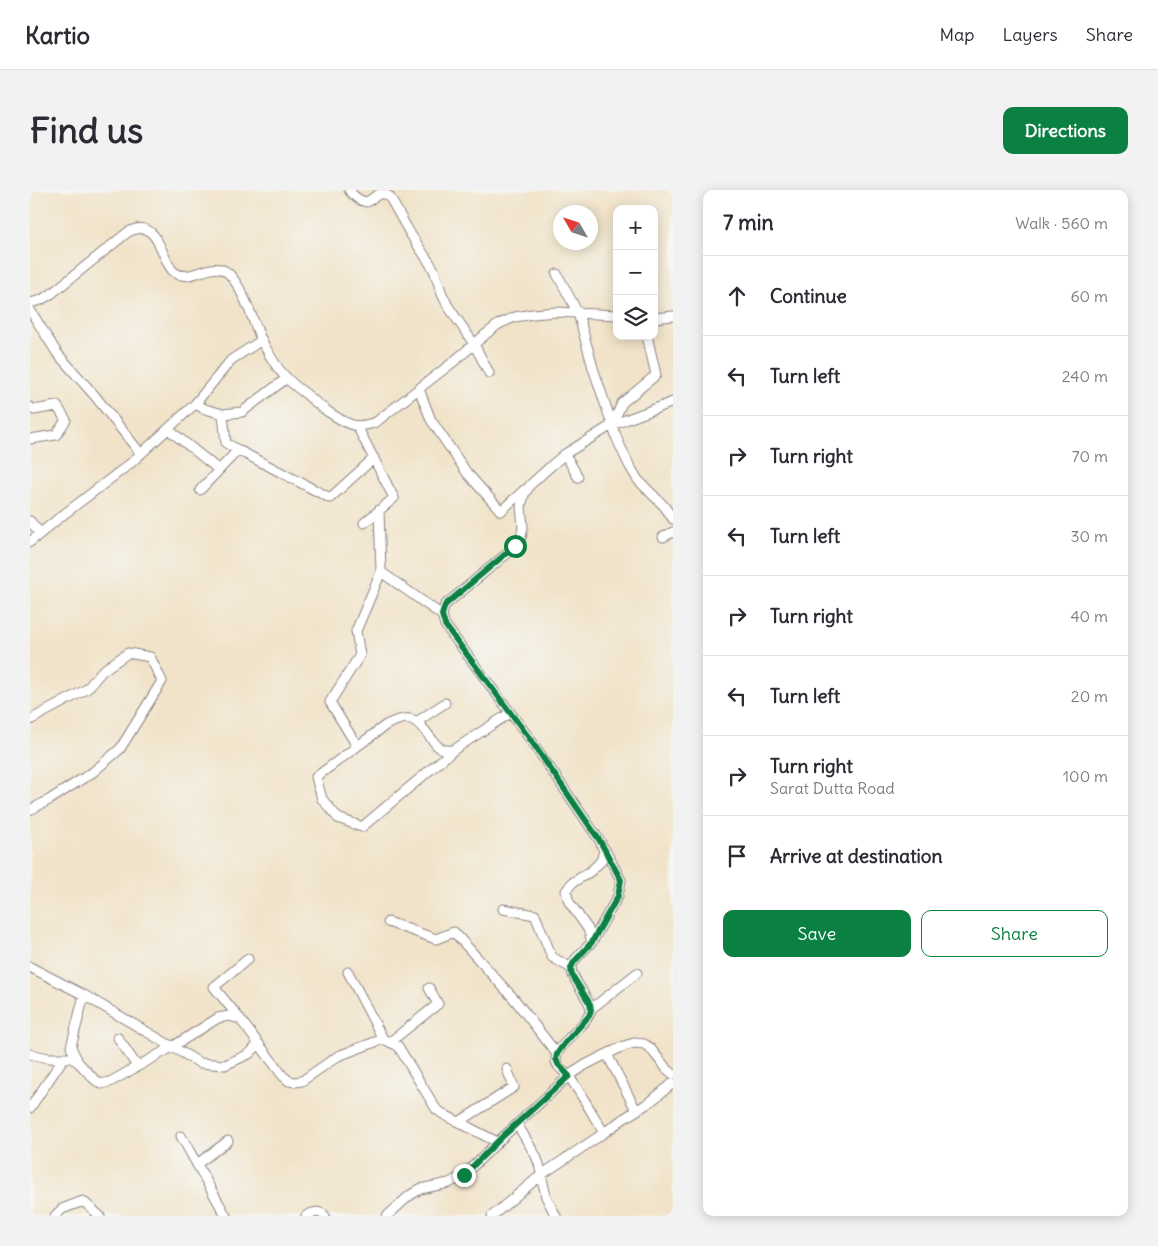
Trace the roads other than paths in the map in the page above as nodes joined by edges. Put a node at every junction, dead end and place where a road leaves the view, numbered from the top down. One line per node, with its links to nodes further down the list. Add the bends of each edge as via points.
1 (349, 190): 11 (street, via 356,198 367,202 381,193 389,196 434,270 448,306)
2 (557, 274): 5 (street)
3 (30, 303): 9 (street, via 52,294 128,232 140,229 158,241 170,268 180,276 217,268 228,274 250,311)
4 (30, 310): 24 (street, via 58,353)
5 (578, 313): 6 (street); 11 (street, via 515,317 499,324); 19 (street, via 592,368)
6 (613, 315)
7 (673, 316): 8 (street)
8 (658, 318)
9 (262, 340): 13 (street, via 276,367); 16 (street, via 231,360)
10 (648, 340): 19 (street, via 656,375 622,403)
11 (474, 344): 12 (street); 14 (street)
12 (489, 373)
13 (286, 378): 18 (street, via 242,412); 20 (street, via 324,409)
14 (419, 389): 20 (street, via 376,422); 29 (street, via 431,420 467,473 501,511)
15 (673, 402): 19 (street)
16 (195, 404): 18 (street); 21 (street)
17 (30, 407): 22 (street, via 34,410 58,406 66,420 56,435)
18 (223, 414): 23 (street, via 226,443)
19 (612, 425): 25 (street); 32 (street, via 638,480)
20 (357, 426): 26 (street)
21 (168, 429): 24 (street); 27 (street)
22 (30, 440)
23 (238, 450): 26 (street, via 330,498); 27 (street)
24 (141, 454): 36 (street)
25 (565, 454): 28 (street); 29 (street)
26 (374, 458): 31 (street, via 394,498)
27 (219, 470): 30 (street)
28 (578, 477)
29 (530, 485): 40 (street, via 521,506 521,538 445,605)
30 (200, 490)
31 (379, 510): 34 (street); 39 (street)
32 (673, 519)
33 (30, 521): 36 (street)
34 (364, 523)
35 (673, 532): 37 (street)
36 (40, 533): 38 (street)
37 (663, 537)
38 (30, 542)
39 (381, 572): 40 (street); 45 (street, via 356,631 360,655 330,702)
40 (442, 615): 42 (street, via 445,625)
41 (445, 702): 44 (street)
42 (510, 713): 46 (street); 48 (street)
43 (30, 720): 47 (street, via 87,689 102,671 128,652 150,657 162,680 120,749 93,772)
44 (418, 721): 45 (street, via 406,717 397,719); 46 (street, via 438,747)
45 (357, 746): 46 (street, via 316,777 322,799 338,818 362,827)
46 (455, 749)
47 (30, 810)
48 (600, 841): 51 (street, via 621,880 618,896); 51 (street, via 604,851 601,861 566,891)
49 (503, 909): 54 (street, via 534,915 552,957)
50 (388, 922): 66 (street, via 436,939 454,932 515,1000)
51 (592, 942): 54 (street)
52 (248, 959): 60 (street, via 214,987)
53 (30, 967): 58 (street)
54 (571, 968): 59 (street)
55 (348, 972): 62 (street)
56 (637, 974): 59 (street)
57 (429, 988): 62 (street, via 438,1004)
58 (84, 995): 64 (street); 69 (street, via 71,1047)
59 (591, 1010): 66 (street)
60 (240, 1019): 63 (street); 64 (street, via 218,1018)
61 (118, 1038): 70 (street)
62 (387, 1040): 63 (street, via 338,1056 302,1081 295,1082 283,1076); 77 (street, via 398,1046 436,1109)
63 (259, 1044): 64 (street, via 249,1054 225,1066 200,1063)
64 (172, 1047): 70 (street)
65 (30, 1054): 68 (street)
66 (557, 1054): 73 (street, via 558,1064)
67 (608, 1054): 72 (street, via 634,1043 644,1044); 73 (street); 76 (street)
68 (63, 1058): 69 (street); 75 (street)
69 (78, 1062): 70 (street, via 101,1084)
70 (137, 1066)
71 (507, 1069): 77 (street, via 514,1087)
72 (673, 1074)
73 (569, 1076): 78 (street); 79 (street)
74 (673, 1082): 76 (street)
75 (30, 1108)
76 (636, 1110): 79 (street)
77 (459, 1122): 82 (street)
78 (517, 1124): 82 (street); 84 (street, via 536,1156)
79 (604, 1133): 84 (street)
80 (181, 1136): 83 (street)
81 (228, 1141): 83 (street)
82 (497, 1142): 90 (street, via 464,1175 450,1183 420,1190)
83 (197, 1164): 87 (street)
84 (541, 1175): 91 (street); 92 (street, via 546,1197)
85 (54, 1216): 86 (street, via 62,1209 83,1201)
86 (100, 1216)
87 (226, 1216)
88 (306, 1216): 89 (street, via 318,1212)
89 (325, 1216)
90 (387, 1216)
91 (492, 1216)
92 (556, 1216)

